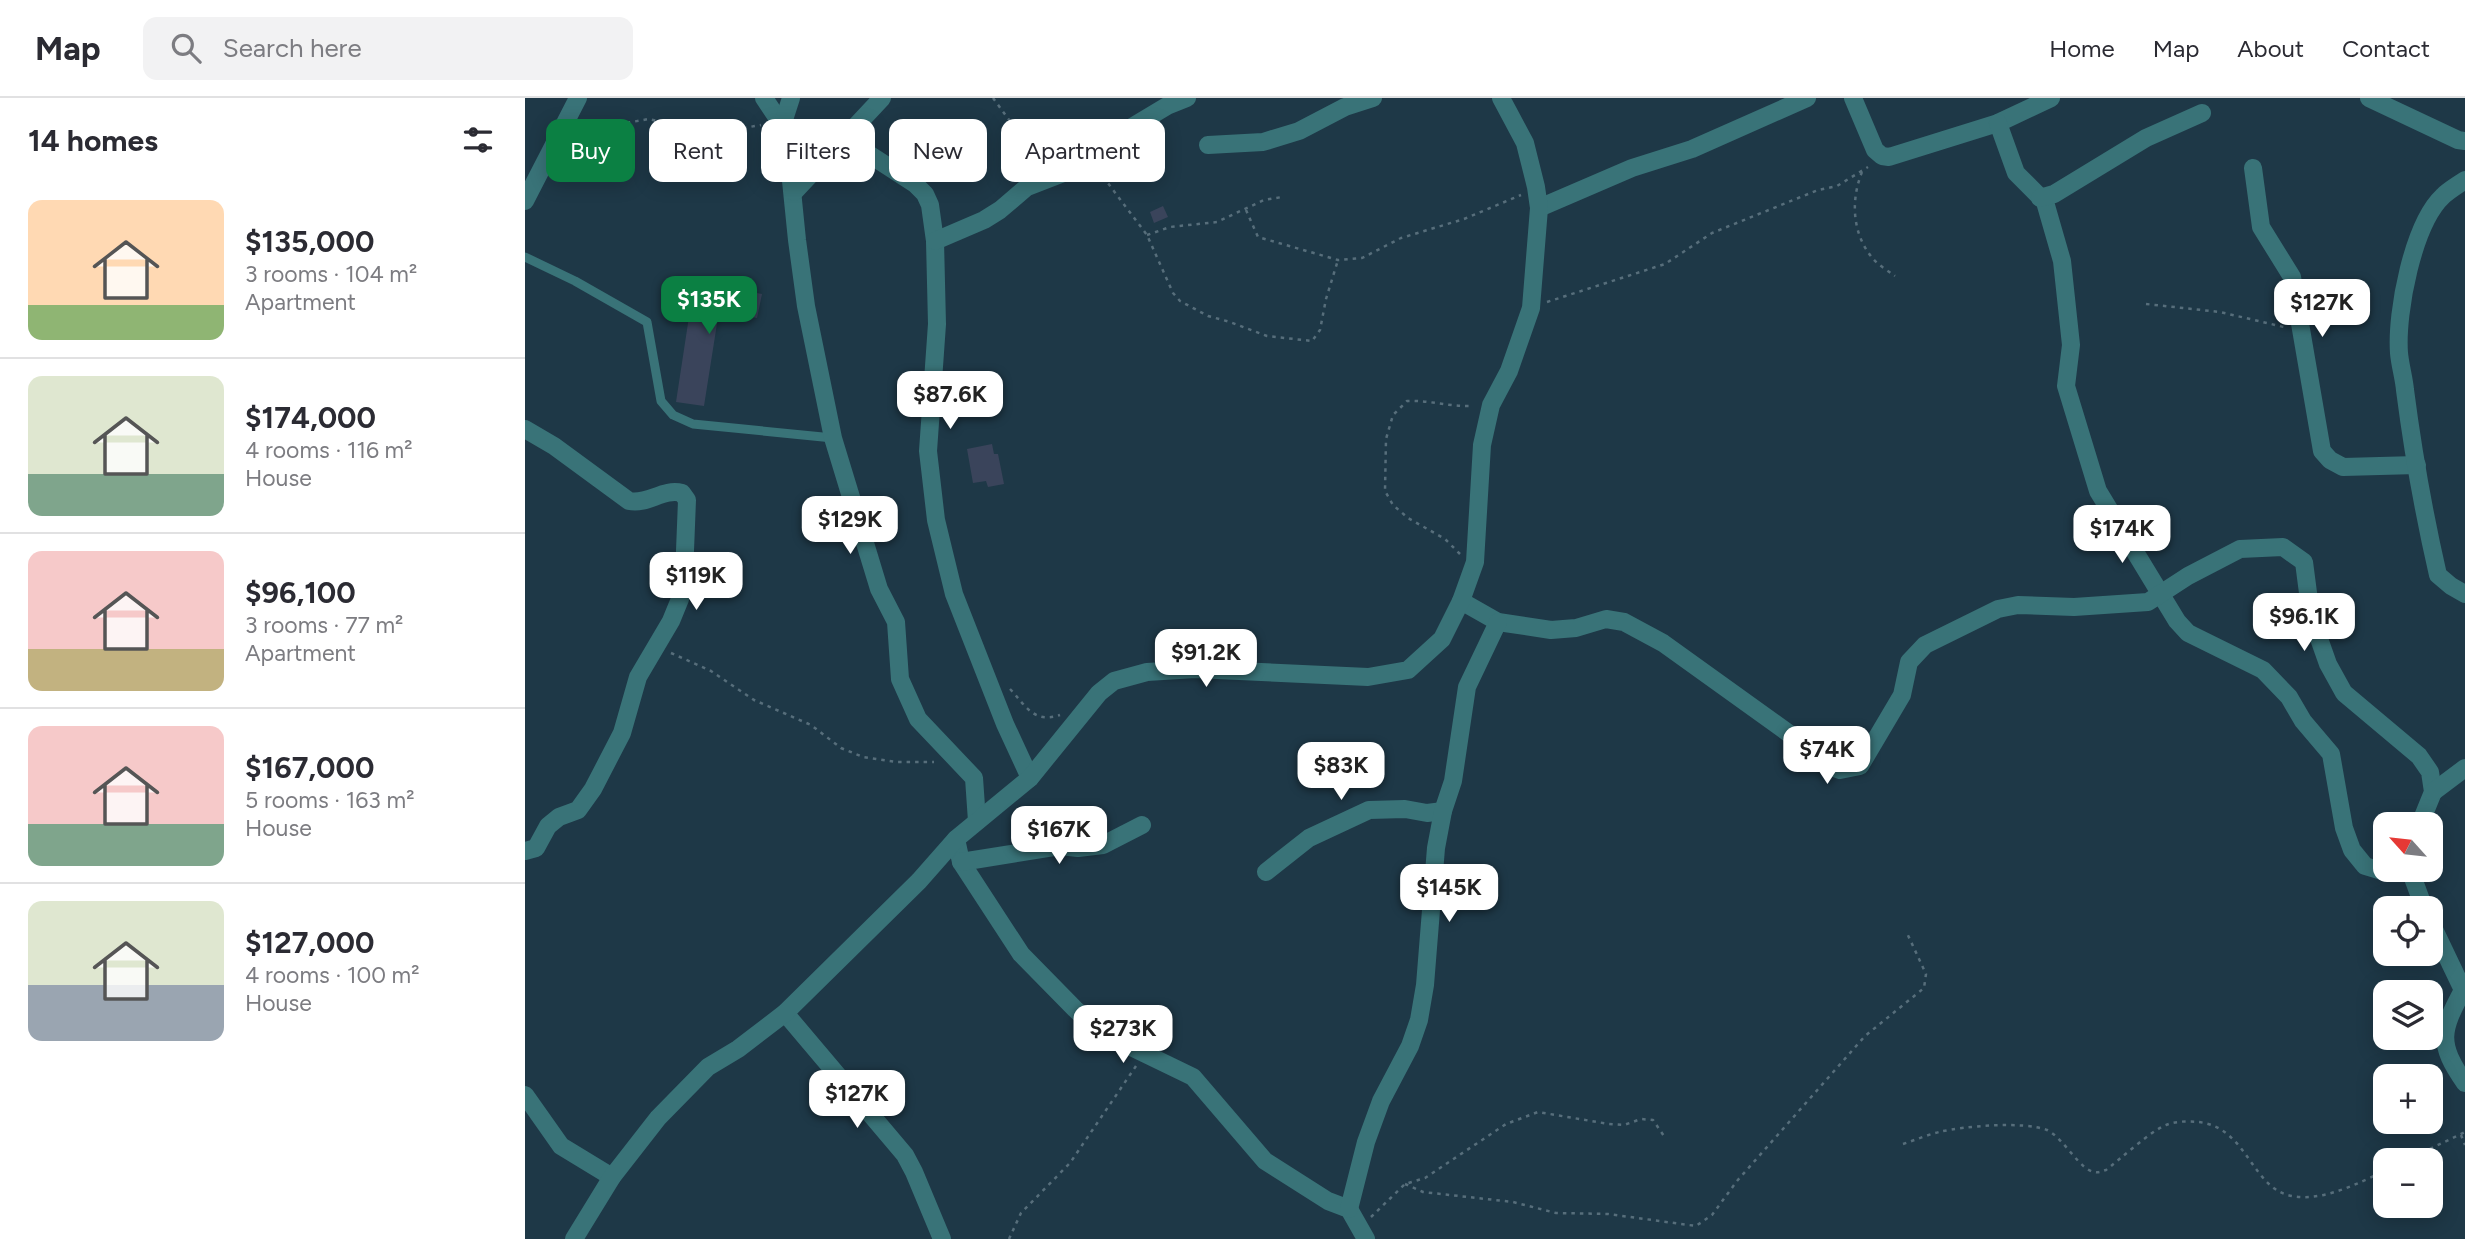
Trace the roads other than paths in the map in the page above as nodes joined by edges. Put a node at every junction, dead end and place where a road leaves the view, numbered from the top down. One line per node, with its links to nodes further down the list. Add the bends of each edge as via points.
1 (578, 98): 26 (street)
2 (764, 98): 13 (street)
3 (790, 98): 14 (street)
4 (882, 98): 15 (street)
5 (1187, 98): 28 (street, via 1122,133 1076,168 1027,187 984,220)
6 (1373, 98): 18 (street, via 1263,142)
7 (1501, 98): 27 (street, via 1525,144)
8 (1807, 98): 27 (street, via 1692,149 1632,168)
9 (1853, 98): 16 (street, via 1875,150 1882,156)
10 (2051, 98): 16 (street)
11 (2369, 98): 17 (street)
12 (2202, 113): 25 (street, via 2146,138)
13 (776, 119)
14 (781, 119)
15 (862, 119)
16 (1998, 124): 25 (street, via 2016,173)
17 (2465, 141)
18 (1208, 145)
19 (875, 158): 28 (street, via 925,194)
20 (2253, 168): 32 (street, via 2261,227 2292,277 2322,452 2343,467)
21 (2465, 180): 32 (street, via 2430,211 2407,273 2399,353)
22 (793, 182): 24 (street)
23 (803, 182): 24 (street)
24 (794, 192): 31 (street, via 806,306)
25 (2041, 198): 34 (street, via 2062,261 2071,345 2066,386 2076,423 2098,491)
26 (525, 201)
27 (1539, 208): 35 (street, via 1531,308 1509,371 1490,405 1482,445 1475,562)
28 (935, 241): 38 (street, via 937,324 928,451 936,520 954,594)
29 (525, 257): 31 (lane, via 647,322 661,401 673,415 694,424)
30 (525, 429): 45 (street, via 629,501 638,503 673,491 687,500 680,600 638,677 622,733 578,810 559,817 536,848)
31 (833, 438): 42 (street, via 879,589 895,622 900,679 918,719 974,778)
32 (2417, 465): 33 (street, via 2438,575)
33 (2465, 594)
34 (2162, 595): 36 (street, via 2148,602 1998,609 1925,645 1909,662 1902,695 1860,766 1840,770 1663,643 1624,622 1606,619 1551,631); 39 (street, via 2240,549 2283,547 2304,562 2311,616 2344,693 2419,756 2430,772); 48 (street, via 2188,633 2263,670 2289,697 2331,754 2352,850 2365,866 2385,872 2410,870)
35 (1461, 601): 36 (street); 38 (street, via 1442,639 1408,670 1368,677 1195,669 1114,681)
36 (1498, 622): 40 (street, via 1467,687 1453,781)
37 (2465, 768): 39 (street)
38 (1030, 778): 42 (street)
39 (2433, 792): 41 (street)
40 (1443, 811): 47 (street, via 1370,810 1309,838); 54 (street, via 1419,1020 1381,1101)
41 (2425, 812)
42 (977, 821): 44 (street)
43 (1142, 825): 46 (street, via 1103,845 1060,846)
44 (956, 839): 46 (street); 50 (street)
45 (525, 851)
46 (961, 862): 54 (street, via 1021,954 1100,1032 1193,1077 1265,1161)
47 (1266, 872)
48 (2420, 896)
49 (2443, 948): 51 (street, via 2463,990 2446,1021 2446,1052)
50 (785, 1013): 53 (street, via 708,1067 658,1118); 57 (street, via 905,1155)
51 (2465, 1083)
52 (525, 1096): 53 (street, via 561,1146)
53 (612, 1177): 56 (street)
54 (1349, 1209): 55 (street)
55 (1363, 1233)
56 (574, 1239)
57 (942, 1239)

